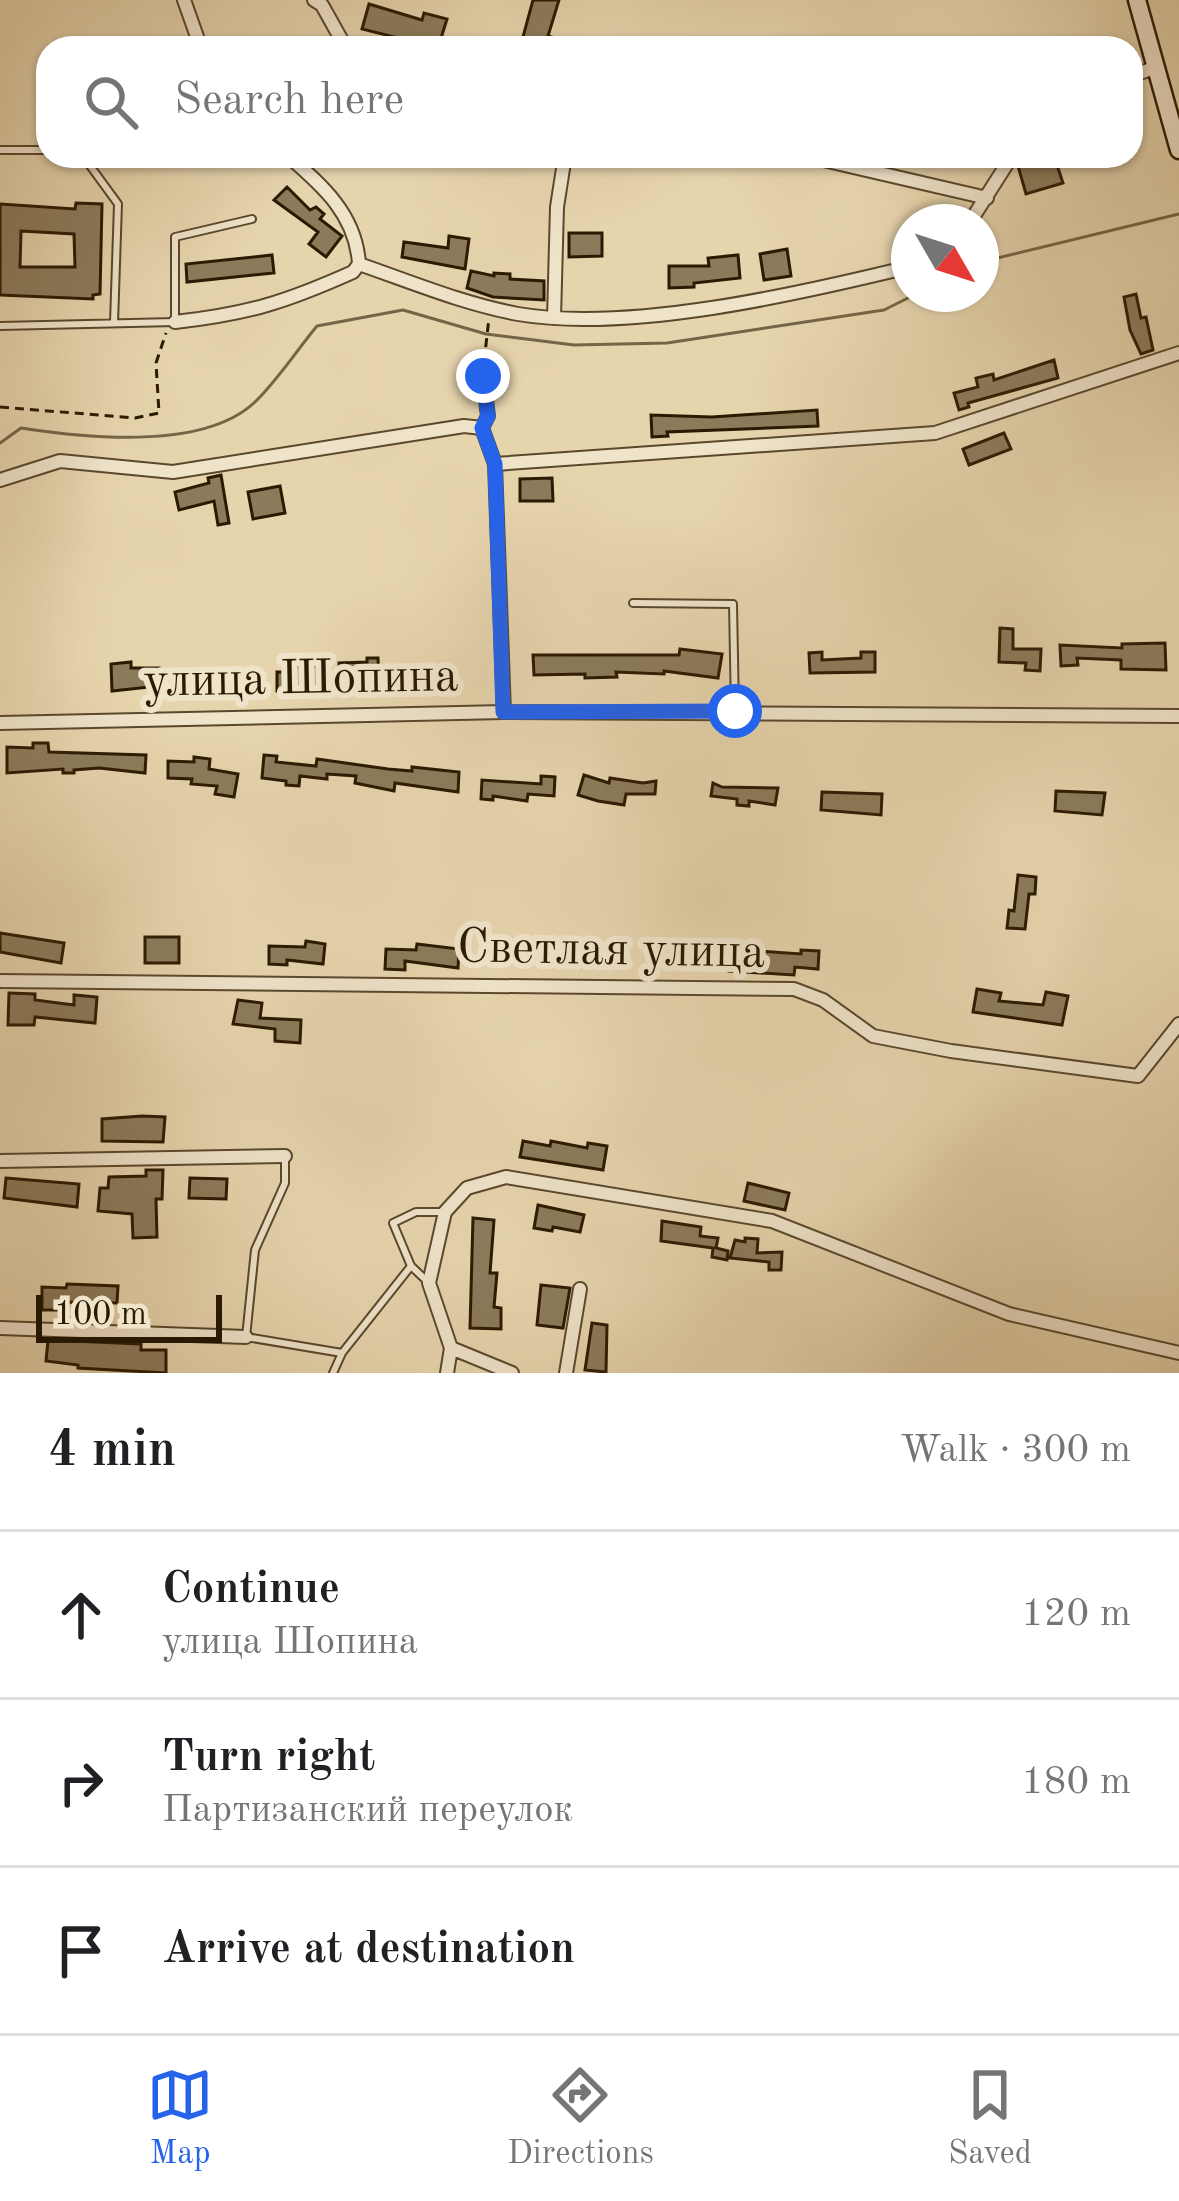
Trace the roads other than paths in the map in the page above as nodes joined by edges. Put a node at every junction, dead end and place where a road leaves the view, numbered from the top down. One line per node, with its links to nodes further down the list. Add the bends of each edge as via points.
1 (184, 0): 4 (street)
2 (314, 0): 5 (street)
3 (1137, 0): 6 (main road)
4 (197, 36)
5 (339, 36)
6 (1157, 67): 7 (street); 10 (main road)
7 (1143, 72)
8 (0, 150): 9 (lane)
9 (36, 150)
10 (1179, 150)
11 (92, 168): 23 (lane, via 118,204)
12 (300, 168): 19 (street, via 344,212)
13 (563, 168): 21 (street)
14 (858, 168): 16 (street)
15 (1005, 168): 16 (street)
16 (987, 198): 17 (street)
17 (983, 204)
18 (252, 219): 22 (lane, via 175,237)
19 (359, 264): 21 (street, via 490,308); 22 (street, via 278,304)
20 (891, 271): 21 (street, via 641,316)
21 (554, 318)
22 (175, 322): 23 (lane)
23 (115, 323): 24 (lane)
24 (0, 326)
25 (1179, 353): 28 (street, via 935,433)
26 (483, 376): 27 (street)
27 (482, 428): 28 (street); 29 (street, via 173,472 60,461)
28 (495, 464): 32 (street)
29 (0, 480)
30 (633, 603): 31 (lane, via 733,604)
31 (735, 711): 32 (street, улица Шопина); 33 (street, улица Шопина)
32 (503, 712): 34 (street, улица Шопина)
33 (1179, 716)
34 (0, 723)
35 (0, 981): 36 (street, Светлая улица, via 794,988 873,1036 1138,1076)
36 (1179, 1024)
37 (286, 1156): 38 (street); 44 (lane, via 285,1184 255,1250)
38 (0, 1161)
39 (445, 1212): 40 (lane, via 416,1212 393,1223); 41 (street); 47 (street, via 467,1188 506,1178 772,1221 1009,1314)
40 (411, 1266): 41 (lane); 46 (lane)
41 (429, 1283): 45 (street)
42 (580, 1288): 51 (street)
43 (0, 1328): 44 (street)
44 (246, 1337): 46 (lane)
45 (451, 1348): 49 (street); 50 (street)
46 (342, 1353): 48 (lane)
47 (1179, 1353)
48 (333, 1373)
49 (447, 1373)
50 (512, 1373)
51 (566, 1373)

